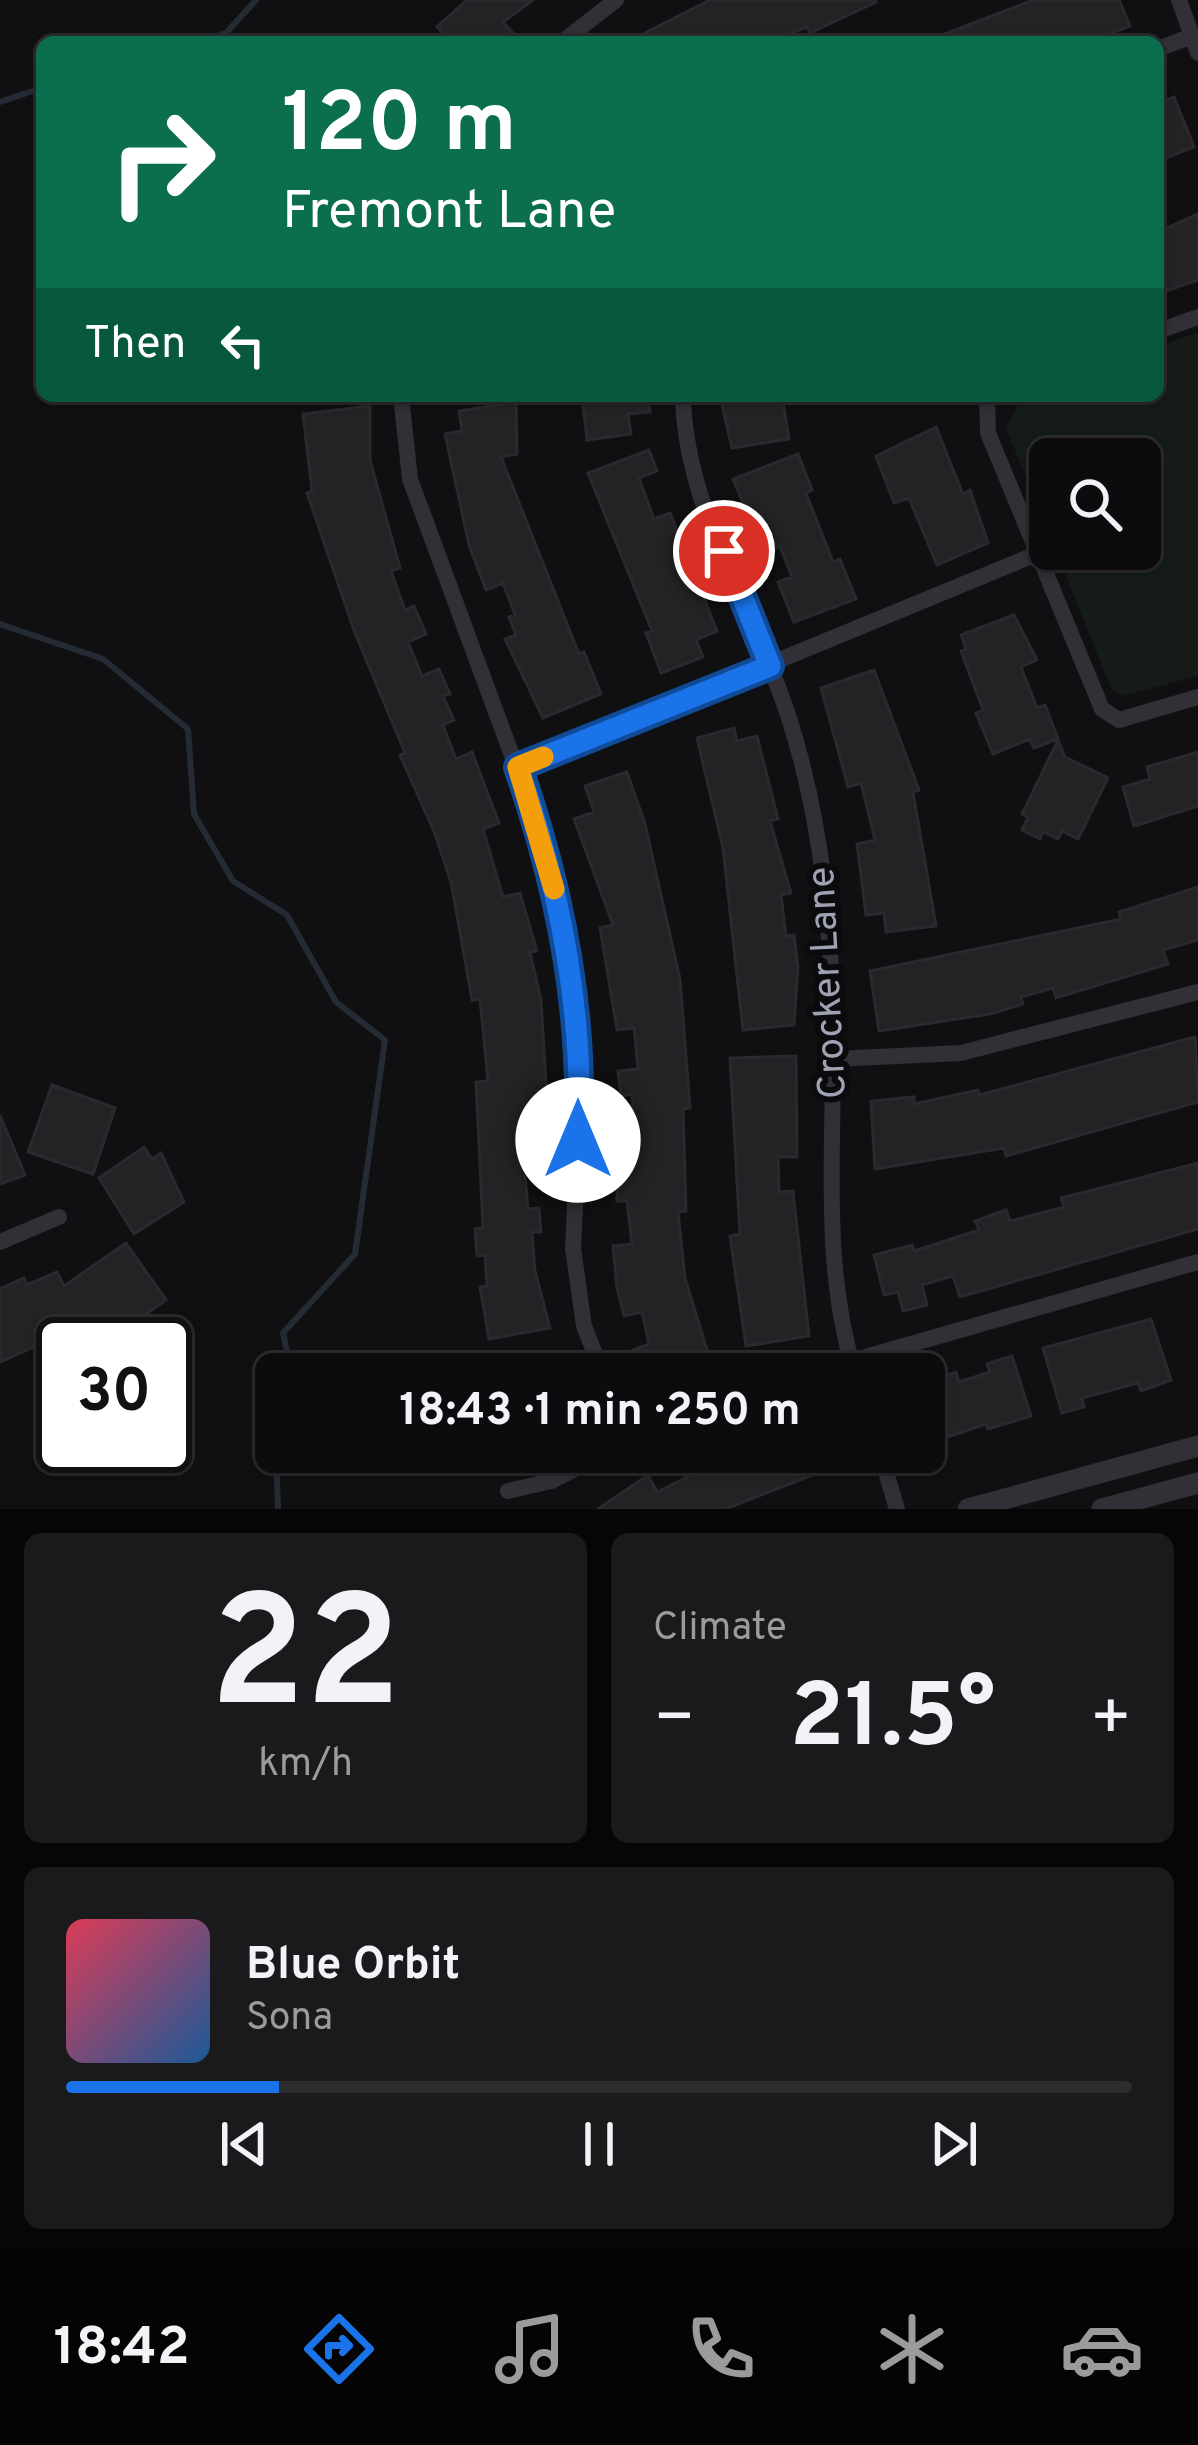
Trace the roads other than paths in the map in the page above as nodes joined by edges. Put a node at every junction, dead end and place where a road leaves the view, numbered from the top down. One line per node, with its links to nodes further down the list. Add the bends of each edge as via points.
1 (616, 0): 3 (street)
2 (1179, 0): 4 (street)
3 (570, 36)
4 (1195, 45): 5 (street)
5 (1164, 48)
6 (1198, 317): 7 (street)
7 (1164, 329)
8 (402, 402): 16 (street, via 410,479)
9 (684, 402): 14 (street, Crocker Lane, via 694,475)
10 (985, 402): 11 (street, via 988,433)
11 (1029, 542)
12 (1029, 557): 14 (street)
13 (1041, 570): 15 (street, via 1102,709 1119,720)
14 (770, 666): 16 (street); 18 (street, Crocker Lane, via 819,847)
15 (1198, 697)
16 (518, 767): 22 (street, via 545,845 573,977 580,1107 573,1248)
17 (1198, 992): 18 (street, via 961,1053)
18 (833, 1059): 23 (street, Crocker Lane, via 828,1199)
19 (59, 1217): 20 (street)
20 (0, 1242)
21 (1198, 1262): 24 (street)
22 (595, 1353)
23 (851, 1353)
24 (899, 1353)
25 (1198, 1446): 31 (street)
26 (567, 1473): 29 (street)
27 (886, 1473): 30 (street)
28 (1198, 1483): 32 (street)
29 (508, 1491)
30 (897, 1509)
31 (968, 1509)
32 (1102, 1509)

